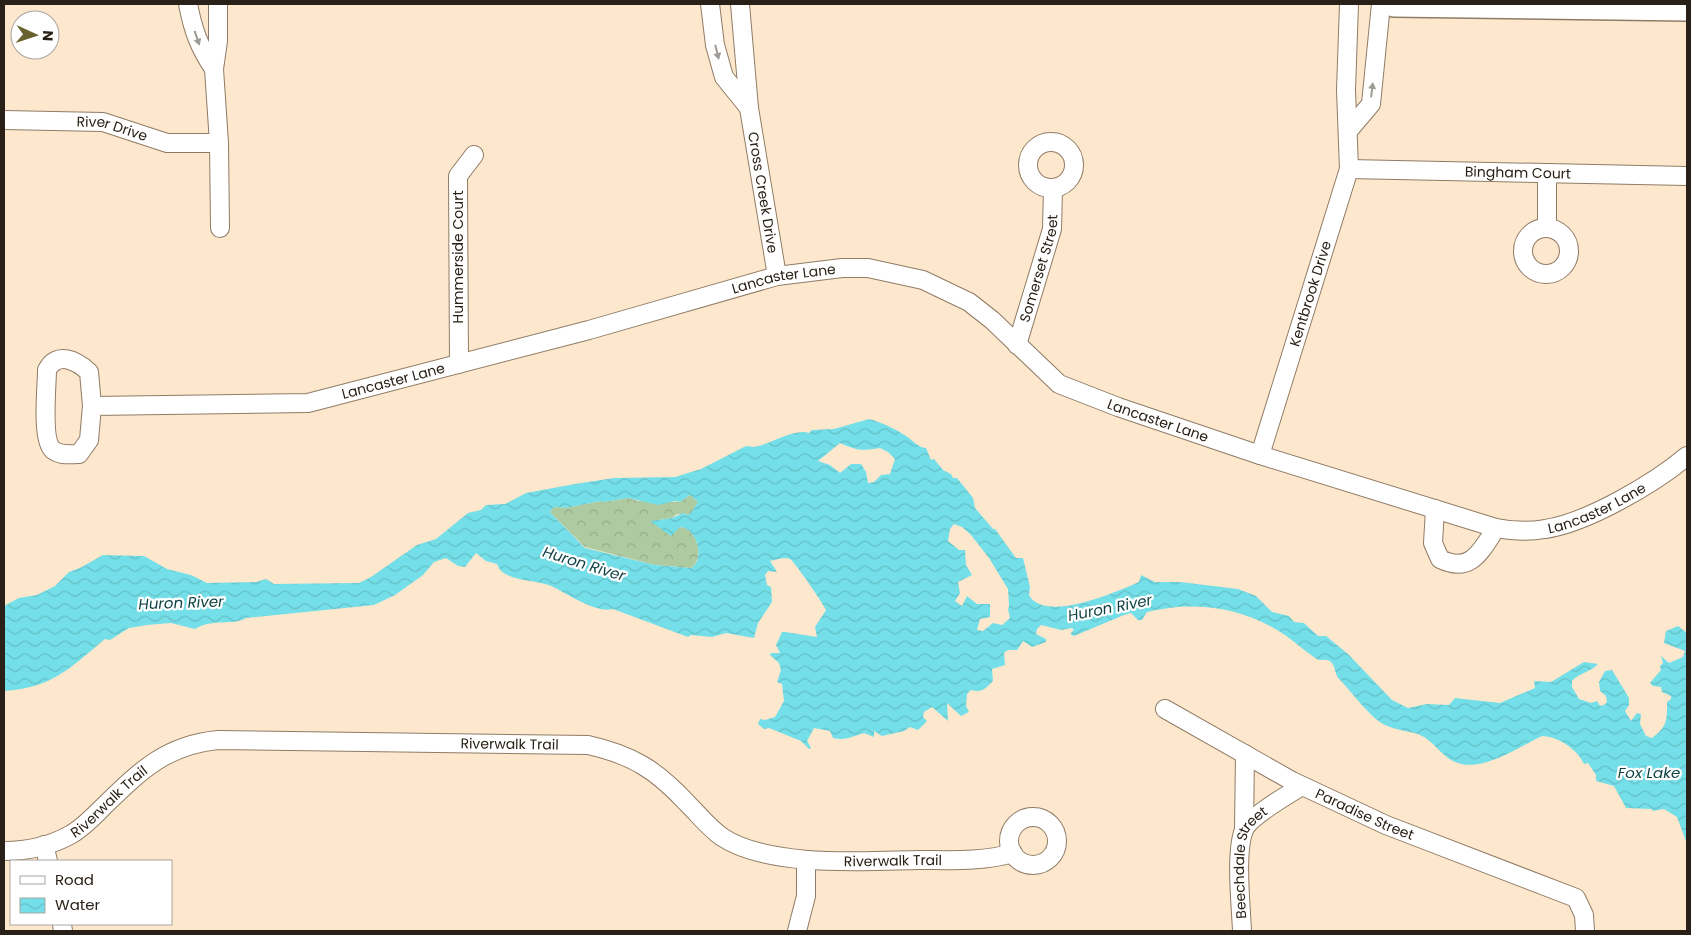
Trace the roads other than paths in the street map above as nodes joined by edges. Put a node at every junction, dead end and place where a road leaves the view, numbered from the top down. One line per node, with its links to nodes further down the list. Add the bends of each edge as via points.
1 (188, 4): 9 (street, one-way to 9, via 200,49)
2 (218, 4): 9 (street)
3 (710, 4): 10 (street, Cross Creek Drive, one-way to 10, via 715,45 724,77)
4 (740, 4): 10 (street, Cross Creek Drive)
5 (1349, 4): 12 (street, Kentbrook Drive, via 1346,90)
6 (1381, 4): 12 (street, one-way to 6, via 1370,104)
7 (1394, 4): 8 (main road)
8 (1687, 8)
9 (214, 69): 13 (street)
10 (749, 108): 21 (street, Cross Creek Drive)
11 (4, 120): 13 (street, River Drive, via 103,122 167,143)
12 (1349, 130): 15 (street, Kentbrook Drive)
13 (219, 143): 19 (street)
14 (474, 155): 23 (street, Hummerside Court, via 458,176)
15 (1349, 169): 16 (street, Bingham Court); 25 (street, Kentbrook Drive)
16 (1547, 173): 17 (street, Bingham Court); 20 (street)
17 (1687, 176)
18 (1053, 189): 22 (street, Somerset Street, via 1052,229)
19 (220, 228)
20 (1547, 228)
21 (777, 276): 22 (street, Lancaster Lane, via 868,268 923,280 969,302); 23 (street, Lancaster Lane)
22 (1017, 345): 25 (street, Lancaster Lane, via 1059,384)
23 (459, 364): 24 (street, Lancaster Lane, via 308,403)
24 (92, 406): 24 (street, via 89,372 77,361 69,359 60,358 50,363 47,370 46,438 52,449 62,454 80,454 89,440)
25 (1260, 455): 27 (street, Lancaster Lane)
26 (1687, 456): 28 (street, Lancaster Lane, via 1659,478 1580,519 1546,529)
27 (1434, 509): 28 (street, Lancaster Lane); 28 (street, via 1433,543 1440,559 1448,563 1471,561)
28 (1496, 528)
29 (1164, 709): 30 (street, Paradise Street)
30 (1245, 754): 31 (street, Paradise Street); 32 (street)
31 (1302, 786): 32 (street, Beechdale Street, via 1266,809); 39 (street, Paradise Street, via 1386,825 1576,898 1584,915)
32 (1244, 829): 38 (street, Beechdale Street, via 1240,848)
33 (4, 851): 34 (street, Riverwalk Trail, via 29,849)
34 (46, 853): 36 (street, Riverwalk Trail, via 83,826 148,765 193,744 218,740 578,744 618,752 654,770 713,830 733,843 762,853)
35 (1013, 853): 36 (street, Riverwalk Trail, via 985,859)
36 (806, 860): 37 (street, via 806,896)
37 (797, 931)
38 (1242, 931)
39 (1585, 931)

